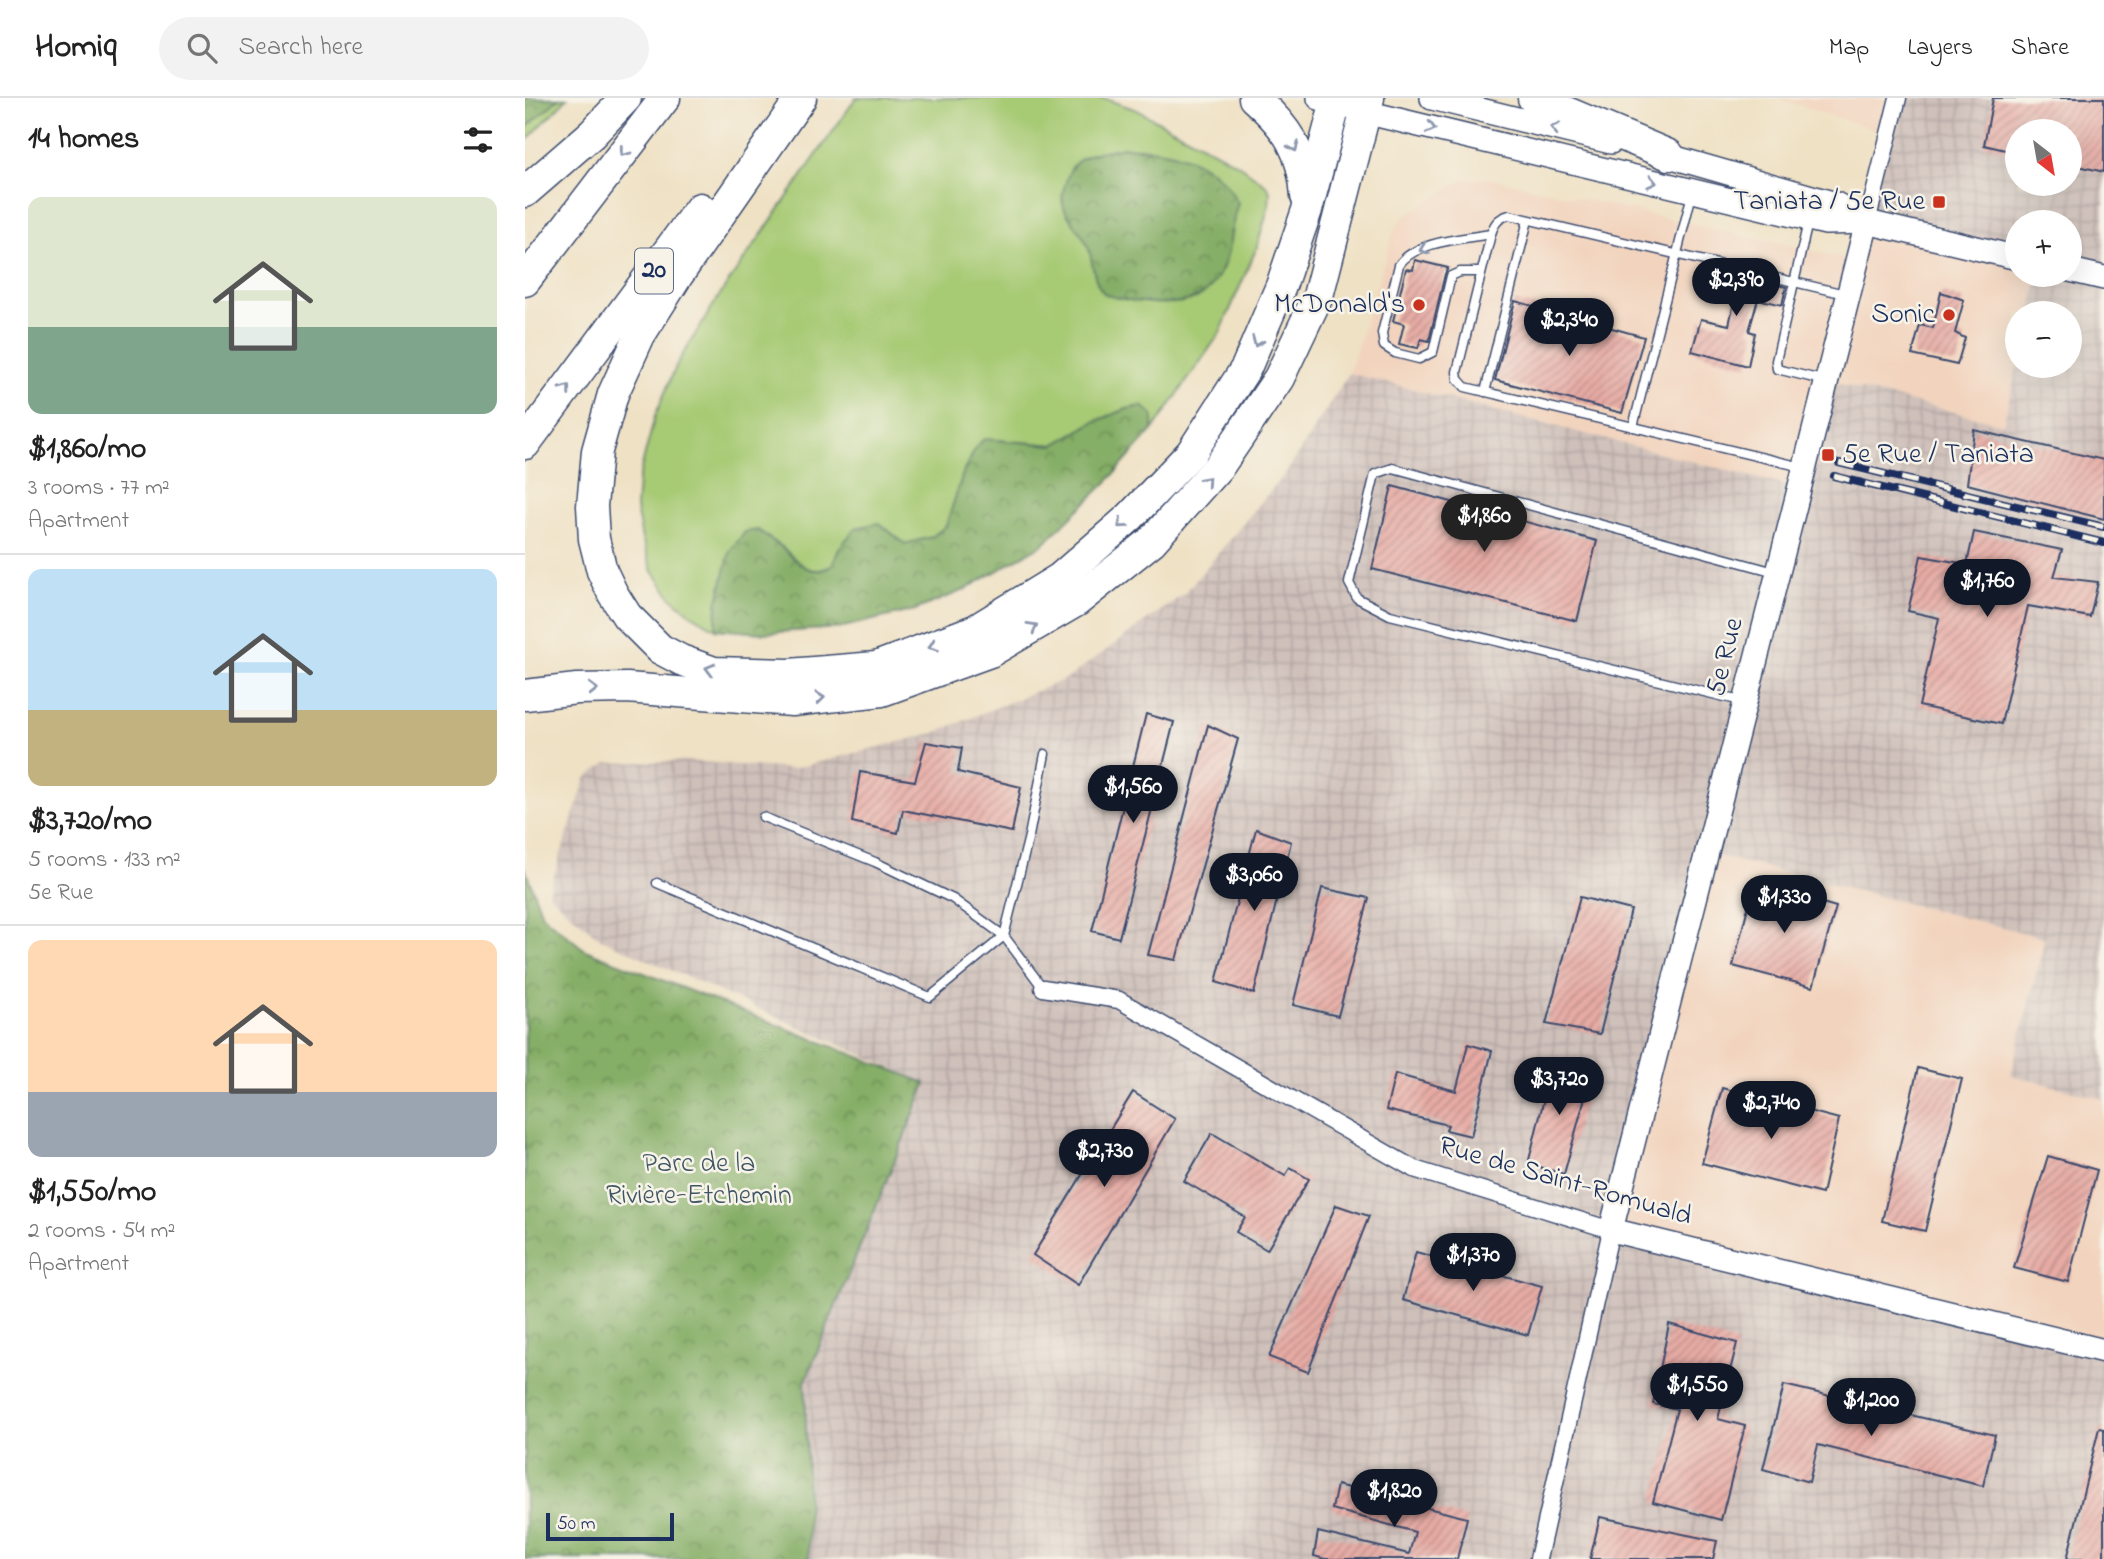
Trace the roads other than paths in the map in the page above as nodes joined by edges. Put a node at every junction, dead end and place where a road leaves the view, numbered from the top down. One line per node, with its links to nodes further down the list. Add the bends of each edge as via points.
1 (625, 98): 13 (highway, via 592,134)
2 (665, 98): 24 (highway, one-way to 24)
3 (782, 98): 30 (highway, 20, one-way to 3)
4 (801, 98): 14 (highway, one-way to 4, via 1246,368 1191,453 1130,517 1060,578 975,630 876,667 789,674 714,672 660,649 613,594 601,571 594,539 597,451 613,394 641,335)
5 (1254, 98): 14 (highway, one-way to 14, via 1277,118 1295,145 1305,175)
6 (1432, 98): 11 (street, one-way to 6)
7 (1533, 98): 11 (highway)
8 (1898, 98): 17 (street, 5e Rue)
9 (1331, 100): 10 (street); 14 (highway)
10 (1367, 105): 12 (street, one-way to 12); 33 (highway, one-way to 10, via 627,688 792,701 882,691 990,652 1077,601 1152,541 1220,466 1279,378 1318,296)
11 (1668, 155): 17 (street, via 1836,204)
12 (1693, 191): 15 (street); 19 (lane)
13 (525, 192)
14 (1307, 210)
15 (1809, 219): 17 (street); 25 (lane)
16 (1528, 220): 18 (lane, via 1509,215 1500,218); 19 (lane); 28 (lane)
17 (1867, 222): 20 (street); 26 (street, 5e Rue)
18 (1491, 234): 21 (lane); 21 (lane, one-way to 21, via 1427,246 1404,257 1382,333 1384,346 1419,359 1433,352 1451,276)
19 (1677, 255): 25 (lane); 29 (lane)
20 (2005, 255)
21 (1481, 272): 28 (lane, via 1457,372 1465,387)
22 (2082, 273): 23 (street)
23 (2104, 278)
24 (525, 281)
25 (1794, 282): 26 (lane); 27 (lane, via 1777,369)
26 (1849, 295): 27 (street, 5e Rue)
27 (1826, 381): 31 (street, 5e Rue)
28 (1485, 392): 29 (lane)
29 (1633, 427): 31 (lane)
30 (525, 444)
31 (1804, 467): 32 (street, 5e Rue)
32 (1778, 573): 34 (street, 5e Rue); 34 (lane, via 1393,468 1374,474 1349,583 1357,598 1390,615)
33 (525, 695)
34 (1745, 702): 40 (street, 5e Rue)
35 (1045, 754): 38 (lane)
36 (763, 817): 38 (lane, via 953,899)
37 (657, 883): 38 (lane, via 930,998)
38 (1004, 936): 39 (lane)
39 (1043, 988): 40 (street, Rue de Saint-Romuald, via 1119,1000 1414,1169)
40 (1611, 1230): 41 (street, Rue de Saint-Romuald); 42 (street)
41 (2104, 1352)
42 (1538, 1559)

